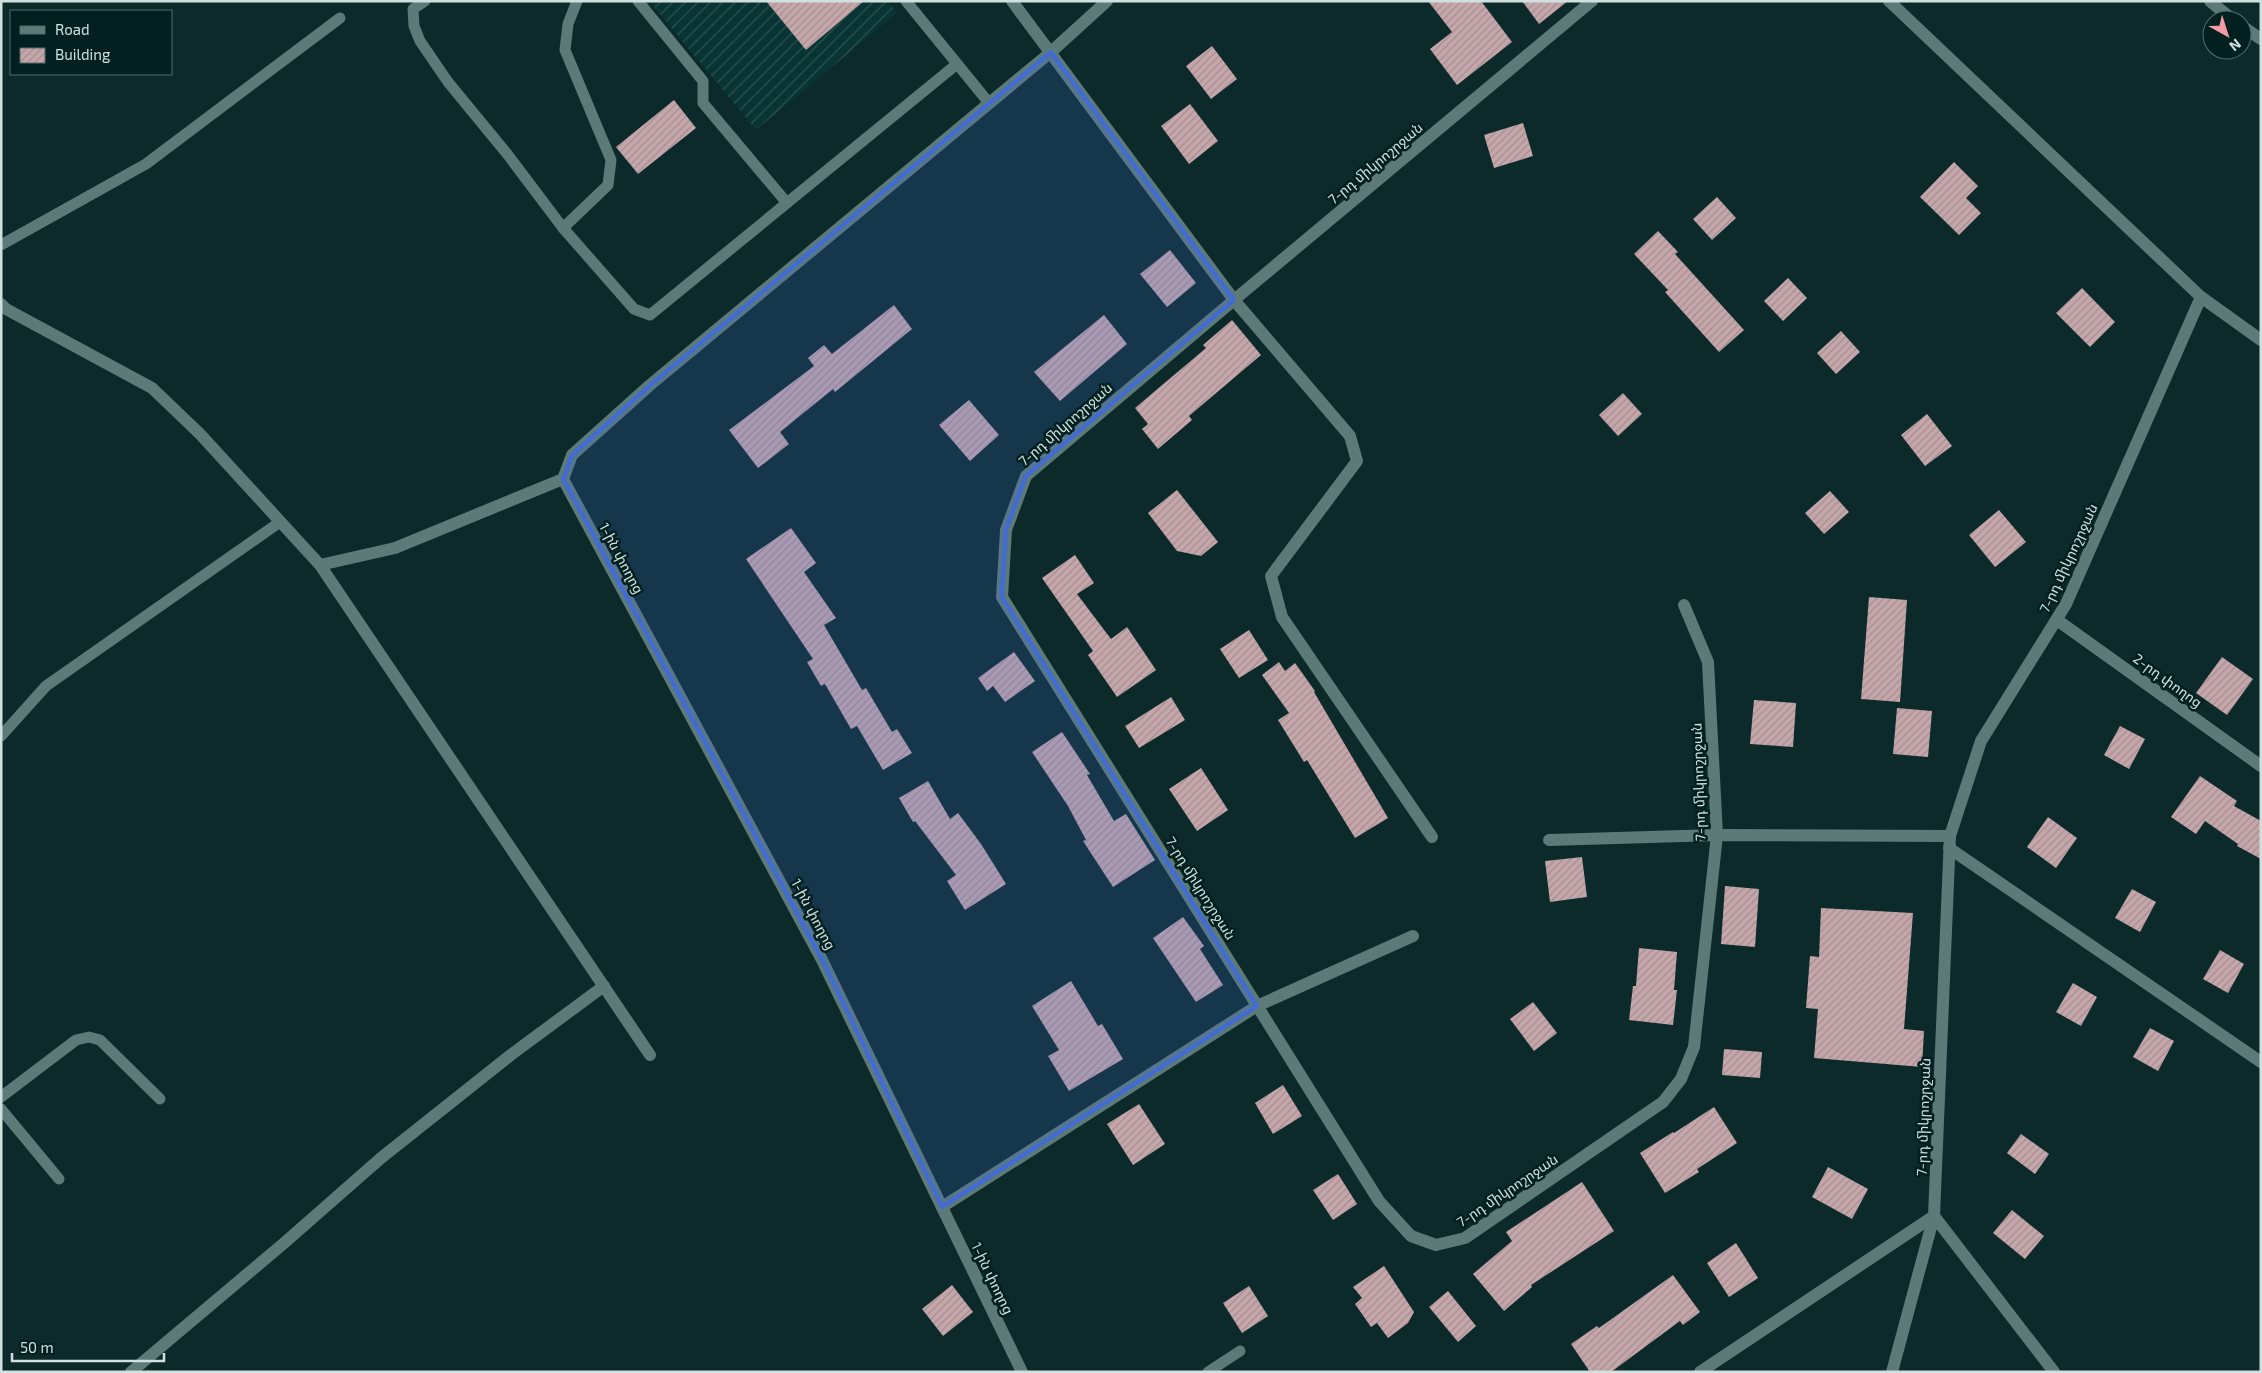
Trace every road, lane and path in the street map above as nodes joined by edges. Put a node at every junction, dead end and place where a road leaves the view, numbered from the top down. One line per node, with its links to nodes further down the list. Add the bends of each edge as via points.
1 (425, 1): 16 (lane, via 413,9 414,26 420,42)
2 (577, 1): 16 (lane, via 568,24 565,50 611,160 608,184)
3 (638, 1): 15 (lane, via 703,81 703,103)
4 (906, 1): 13 (lane)
5 (1012, 1): 12 (street)
6 (1107, 1): 12 (street)
7 (1592, 1): 19 (street, 7-րդ միկրոշրջան)
8 (1889, 1): 18 (street)
9 (2210, 1): 10 (street)
10 (2221, 10)
11 (340, 18): 17 (lane, via 146,164)
12 (1051, 52): 14 (street); 19 (street)
13 (957, 64): 14 (lane); 15 (lane)
14 (989, 103): 22 (street, via 650,385 572,455)
15 (787, 202): 16 (lane, via 650,315 634,309)
16 (563, 228)
17 (1, 245)
18 (2200, 297): 21 (street); 26 (street, 7-րդ միկրոշրջան)
19 (1234, 300): 30 (street, via 1350,436 1356,461 1271,576 1282,617); 35 (street, 7-րդ միկրոշրջան, via 1026,476 1006,530 1002,597)
20 (3, 308): 23 (street, via 152,388 200,434)
21 (2261, 340)
22 (563, 479): 24 (street, via 395,548); 42 (street, 1-ին փողոց, via 822,960)
23 (280, 522): 24 (street); 27 (lane, via 46,686)
24 (320, 565): 34 (street)
25 (1684, 605): 29 (street, 7-րդ միկրոշրջան, via 1708,662)
26 (2057, 620): 28 (street, 2-րդ փողոց); 32 (street, 7-րդ միկրոշրջան, via 1981,741)
27 (1, 736)
28 (2261, 766)
29 (1717, 835): 31 (street); 32 (street); 35 (street, 7-րդ միկրոշրջան, via 1694,1046 1681,1079 1663,1102 1465,1238 1436,1245 1411,1236 1379,1201)
30 (1432, 837)
31 (1549, 840)
32 (1950, 842): 37 (street); 43 (street, 7-րդ միկրոշրջան)
33 (1413, 936): 35 (street)
34 (604, 986): 36 (street); 45 (street, via 381,1158)
35 (1257, 1006): 42 (street)
36 (650, 1055)
37 (2261, 1062)
38 (1, 1097): 39 (lane, via 76,1040 89,1037 100,1040)
39 (160, 1099)
40 (1, 1109): 41 (lane)
41 (59, 1180)
42 (942, 1207): 46 (street, 1-ին փողոց)
43 (1934, 1216): 48 (street); 49 (street, 7-րդ միկրոշրջան); 50 (street)
44 (1240, 1351): 47 (lane)
45 (131, 1372)
46 (1022, 1372)
47 (1208, 1372)
48 (1700, 1372)
49 (1892, 1372)
50 (2054, 1372)

